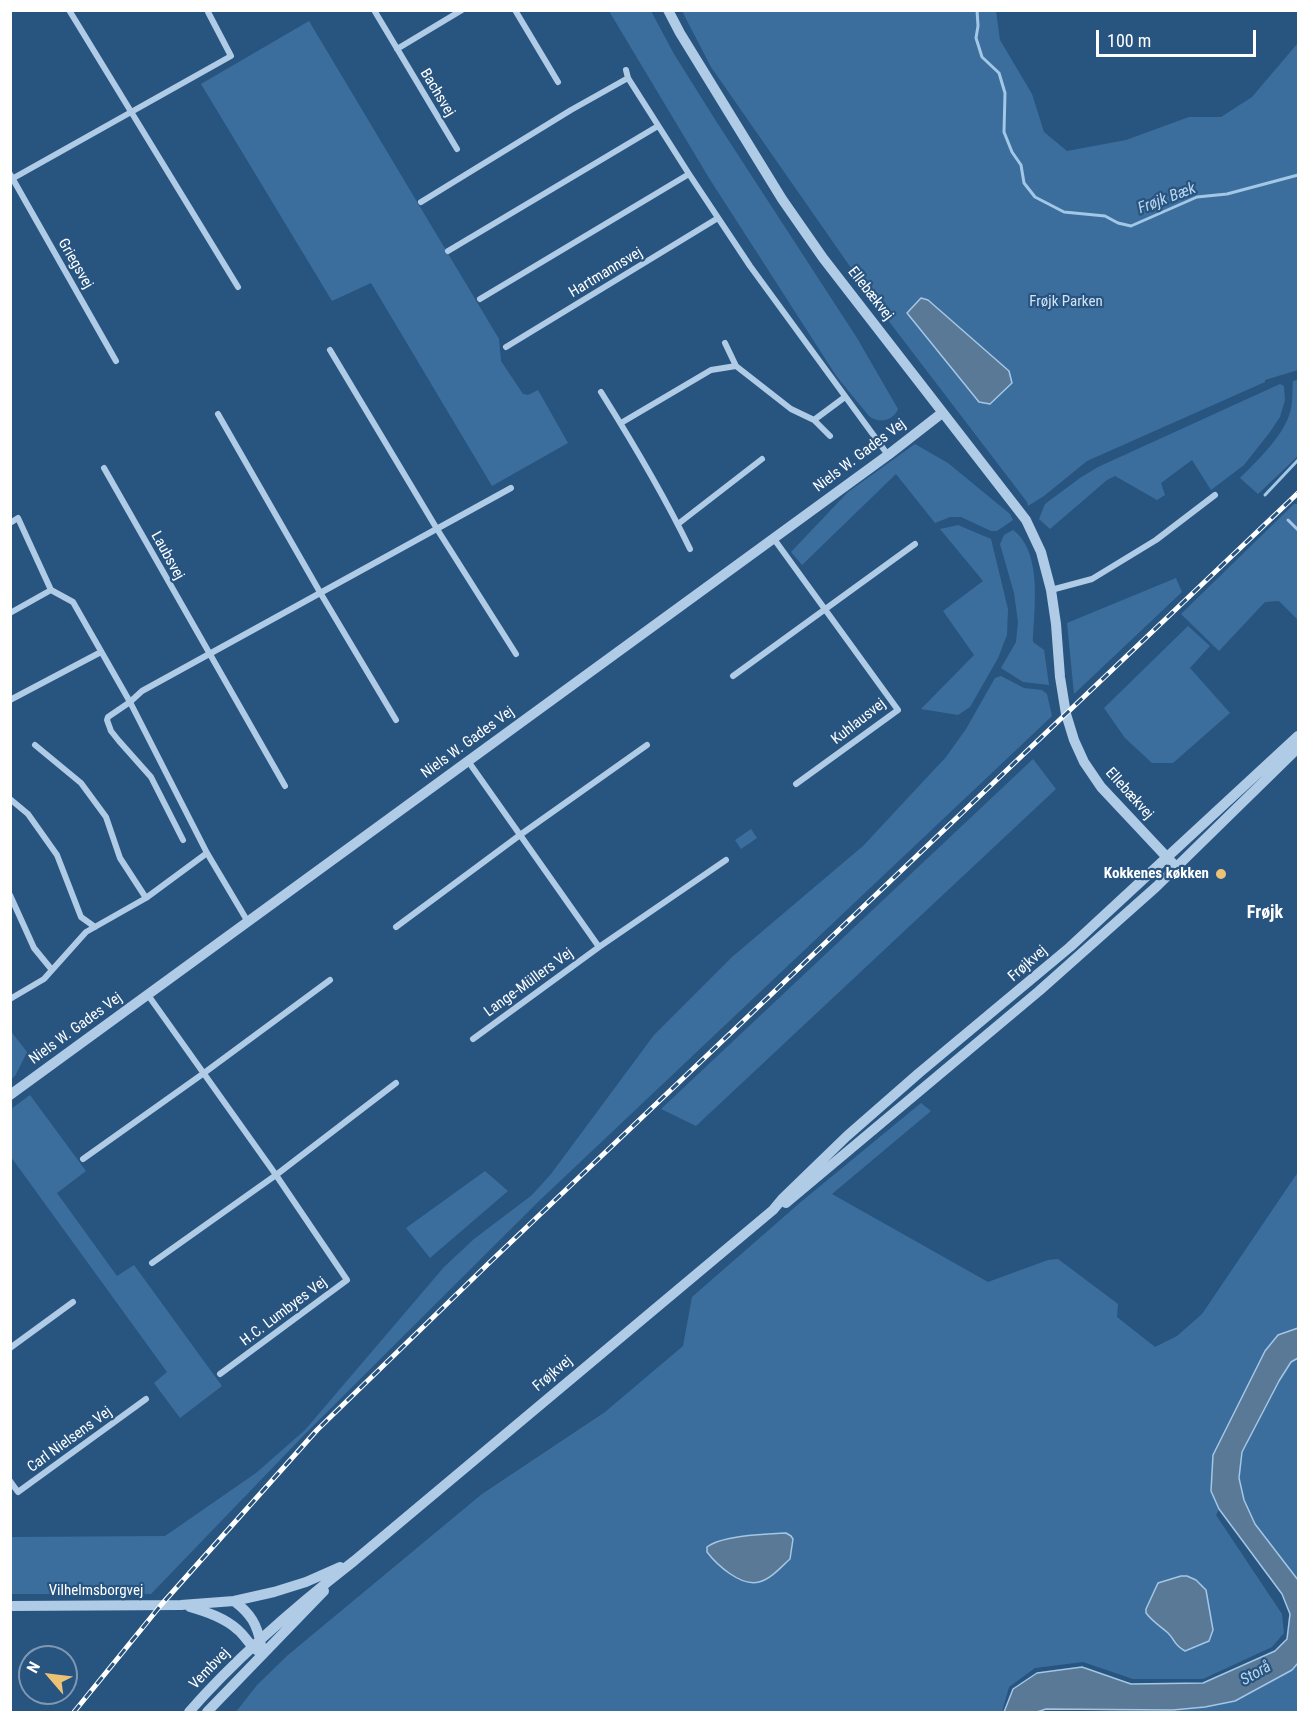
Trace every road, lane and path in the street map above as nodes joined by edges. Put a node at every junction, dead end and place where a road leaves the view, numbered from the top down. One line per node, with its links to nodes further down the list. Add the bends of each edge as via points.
1 (69, 10): 11 (street)
2 (374, 10): 7 (street, Bachsvej)
3 (462, 10): 7 (street)
4 (515, 10): 10 (street)
5 (668, 10): 28 (street, Ellebækvej, via 782,200)
6 (208, 12): 11 (street, Griegsvej, via 231,56)
7 (397, 49): 13 (street, Bachsvej)
8 (626, 70): 9 (street)
9 (628, 78): 12 (street); 16 (street)
10 (558, 82)
11 (132, 112): 15 (street, Griegsvej); 19 (street)
12 (658, 126): 14 (street); 18 (street)
13 (457, 149)
14 (689, 174): 17 (street); 20 (street)
15 (11, 177): 24 (street, Griegsvej)
16 (421, 202)
17 (718, 218): 22 (street, Hartmannsvej); 27 (street)
18 (448, 251)
19 (238, 287)
20 (480, 299)
21 (725, 343): 25 (street)
22 (506, 347)
23 (330, 350): 40 (street)
24 (116, 361)
25 (736, 366): 30 (street, via 791,409); 31 (street, via 711,370)
26 (601, 392): 31 (street)
27 (845, 397): 30 (street); 33 (street)
28 (942, 413): 33 (street, Niels W. Gades Vej); 45 (street, Ellebækvej, via 1026,520 1041,552)
29 (218, 414): 46 (street)
30 (814, 420): 32 (street)
31 (621, 423): 39 (street)
32 (830, 436)
33 (888, 455): 41 (street, Niels W. Gades Vej)
34 (762, 459): 39 (street)
35 (104, 468): 51 (street, Laubsvej)
36 (511, 488): 40 (street)
37 (1215, 495): 45 (street, via 1156,540 1092,579)
38 (10, 523): 44 (street, via 18,519)
39 (678, 524): 43 (street)
40 (437, 530): 46 (street); 50 (street)
41 (774, 539): 47 (street, Kuhlausvej); 60 (street, Niels W. Gades Vej)
42 (915, 544): 47 (street)
43 (690, 549)
44 (51, 590): 48 (street); 49 (street, via 73,602)
45 (1051, 590): 67 (street, Ellebækvej, via 1060,677 1074,740 1101,788)
46 (321, 594): 51 (street); 55 (street)
47 (825, 609): 52 (street); 61 (street, Kuhlausvej, via 898,710)
48 (10, 613)
49 (101, 652): 53 (street); 54 (street)
50 (516, 654)
51 (209, 655): 54 (street, via 142,691); 62 (street, Laubsvej)
52 (733, 676)
53 (10, 700)
54 (130, 702): 65 (street, via 106,720 151,777); 66 (street)
55 (396, 720)
56 (1299, 736): 67 (street, Frøjkvej)
57 (35, 745): 71 (street, via 81,783 106,817 120,858)
58 (647, 745): 64 (street)
59 (1299, 748): 69 (street, Frøjkvej)
60 (468, 761): 64 (street); 72 (street, Niels W. Gades Vej)
61 (796, 784)
62 (285, 786)
63 (10, 799): 73 (street, via 28,814 57,855 81,917)
64 (520, 835): 74 (street); 75 (street)
65 (183, 840)
66 (207, 853): 71 (street); 72 (street)
67 (1167, 857): 69 (street, Ellebækvej); 86 (street, Frøjkvej, via 1070,947 847,1136)
68 (726, 860): 75 (street, Lange-Müllers Vej)
69 (1177, 868): 86 (street, Frøjkvej, via 1039,991)
70 (10, 895): 76 (street, via 34,948)
71 (146, 898): 73 (street)
72 (248, 922): 78 (street, Niels W. Gades Vej)
73 (95, 927): 76 (street)
74 (396, 927)
75 (599, 947): 80 (street, Lange-Müllers Vej)
76 (52, 970): 79 (street, via 44,980)
77 (330, 980): 81 (street)
78 (147, 995): 81 (street, H.C. Lumbyes Vej); 83 (street, Niels W. Gades Vej)
79 (10, 999)
80 (473, 1039)
81 (204, 1073): 84 (street); 85 (street, H.C. Lumbyes Vej)
82 (396, 1083): 85 (street)
83 (10, 1095)
84 (83, 1158)
85 (276, 1175): 87 (street); 90 (street, H.C. Lumbyes Vej, via 347,1280)
86 (773, 1210): 93 (street, Frøjkvej)
87 (152, 1263)
88 (73, 1302): 89 (street)
89 (10, 1348)
90 (220, 1374)
91 (146, 1400): 92 (street, Carl Nielsens Vej, via 18,1492)
92 (10, 1482)
93 (354, 1560): 94 (street, Vilhelmsborgvej, via 306,1582); 97 (street, Frøjkvej); 98 (street, Frøjkvej)
94 (234, 1601): 95 (street, Vilhelmsborgvej); 97 (street, via 255,1622)
95 (181, 1605): 96 (street, Vilhelmsborgvej); 97 (street, Vilhelmsborgvej, via 232,1625)
96 (10, 1606)
97 (256, 1644): 98 (street, Vilhelmsborgvej); 99 (street, Vembvej)
98 (263, 1654): 100 (street, Vembvej)
99 (189, 1713)
100 (207, 1713)

